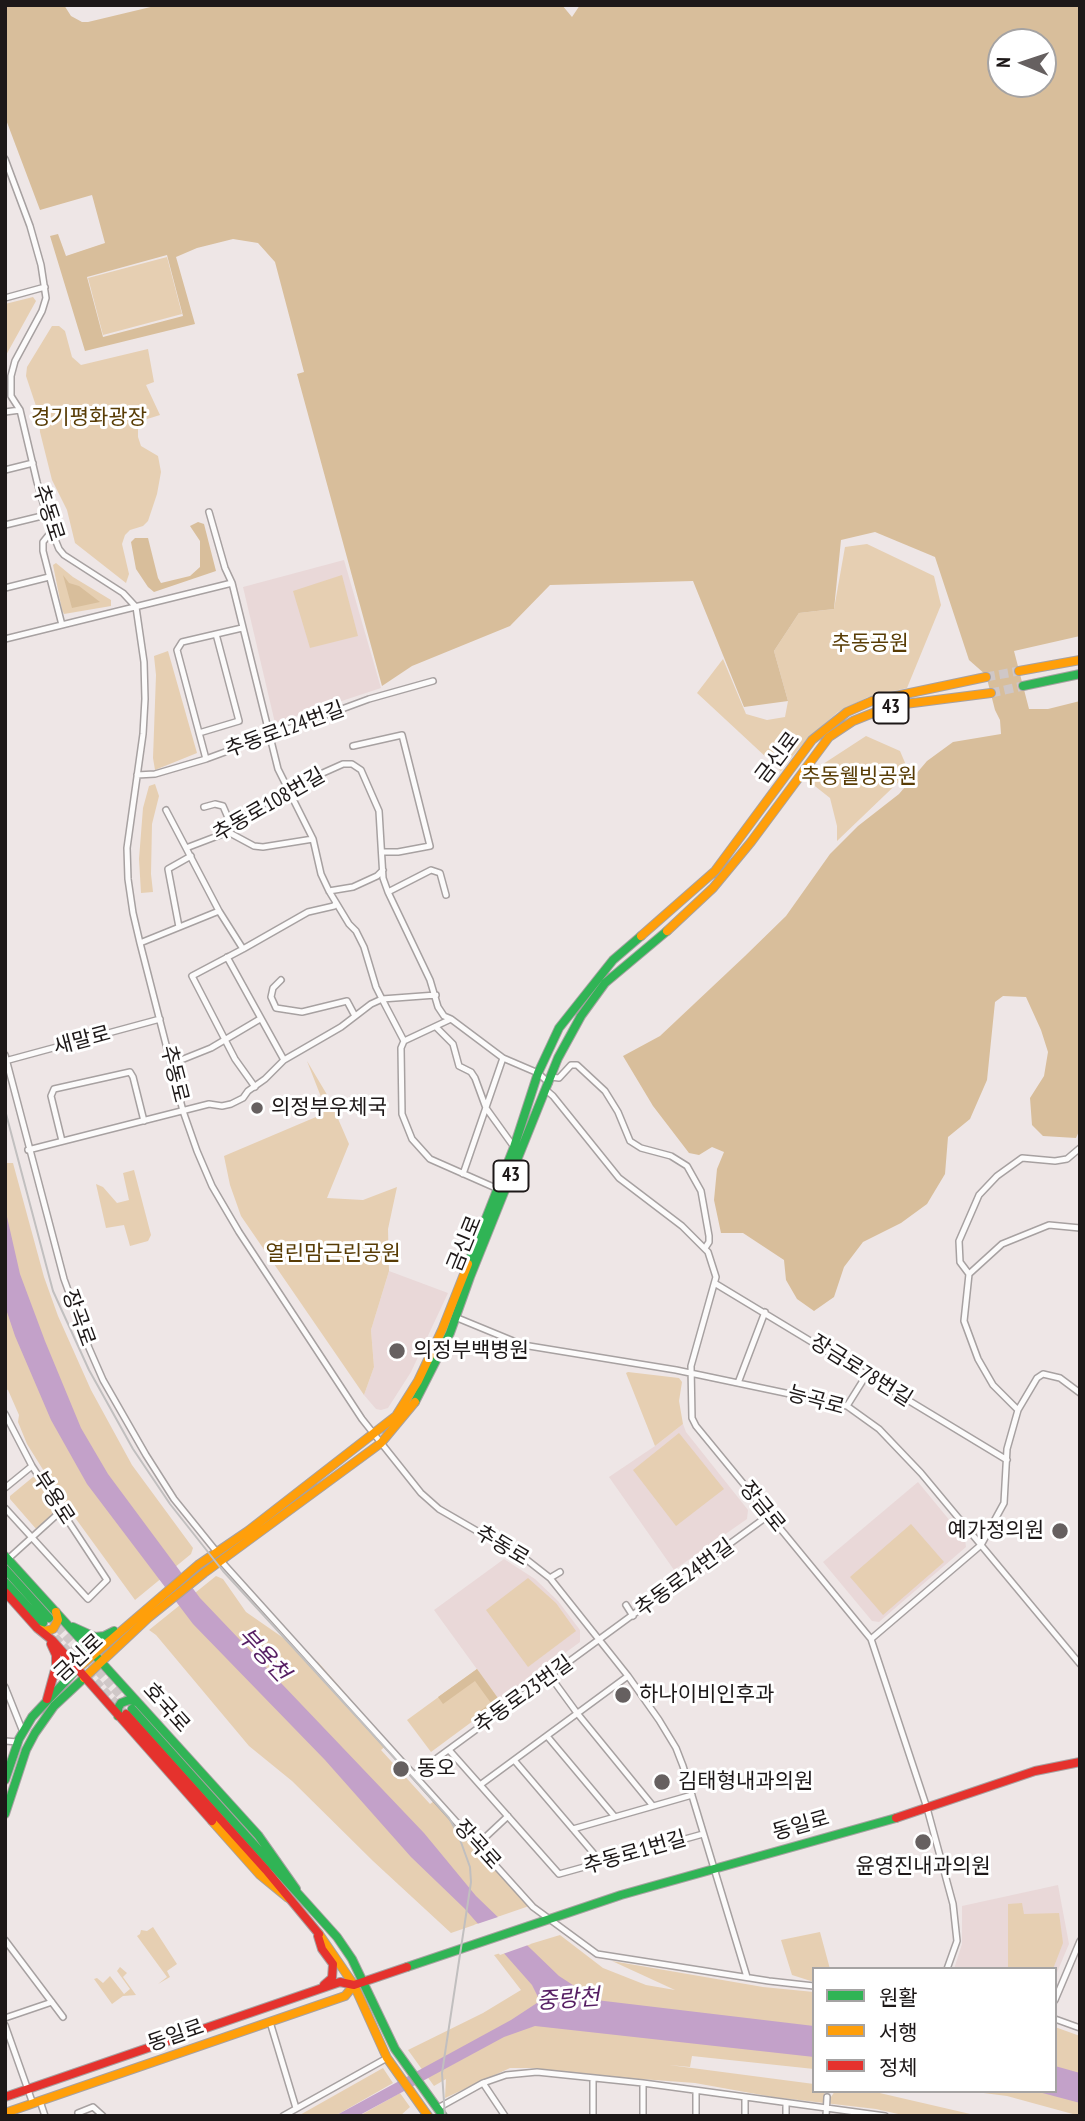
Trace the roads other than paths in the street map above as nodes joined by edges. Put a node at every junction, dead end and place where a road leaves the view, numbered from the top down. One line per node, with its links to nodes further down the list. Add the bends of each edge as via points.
1 (5, 159): 2 (street, via 30,226)
2 (45, 287): 3 (street); 5 (street, via 44,305 15,361)
3 (5, 298)
4 (5, 388): 5 (street, 추동로)
5 (11, 396): 6 (street, 추동로)
6 (20, 410): 7 (street); 8 (street, 추동로)
7 (5, 412)
8 (33, 463): 9 (street); 11 (street, 추동로)
9 (5, 470)
10 (209, 512): 15 (street)
11 (46, 515): 12 (street); 13 (street, 추동로)
12 (5, 525)
13 (51, 532): 14 (street, via 43,542); 17 (street, 추동로, via 64,555 123,593)
14 (49, 578): 16 (street); 18 (street)
15 (232, 583): 17 (street); 19 (street)
16 (5, 588)
17 (136, 607): 18 (street); 33 (street, 추동로, via 145,699)
18 (62, 625): 21 (street)
19 (242, 628): 20 (street); 30 (street)
20 (216, 634): 29 (street, via 182,642 177,650); 29 (street, via 239,721)
21 (5, 639)
22 (1080, 660): 23 (main road)
23 (1019, 671)
24 (1080, 673): 27 (main road)
25 (986, 677): 66 (main road, 금신로 / 43, via 872,701 847,712 812,740 715,871 613,960 582,997 559,1028)
26 (433, 681): 30 (street, 추동로124번길)
27 (1023, 686)
28 (991, 693): 67 (main road, 금신로 / 43, via 905,704 863,716 829,737 713,888 605,983 581,1016)
29 (199, 733): 32 (street)
30 (270, 735): 32 (street, 추동로124번길); 34 (street)
31 (353, 746): 40 (street, via 402,734 430,846)
32 (206, 759): 33 (street, 추동로124번길)
33 (137, 775): 49 (street, 추동로, via 127,848)
34 (287, 789): 37 (street, 추동로108번길, via 241,818); 38 (street); 40 (street, 추동로108번길, via 343,764 357,766 377,805)
35 (204, 807): 37 (street, via 223,806)
36 (166, 810): 39 (street)
37 (228, 832): 38 (street, via 262,847); 39 (street, 추동로108번길)
38 (313, 839): 43 (street)
39 (186, 848): 41 (street, 추동로108번길)
40 (382, 852): 42 (street, 추동로108번길)
41 (191, 856): 47 (street, 추동로108번길); 48 (street, via 169,869)
42 (383, 869): 43 (street, via 353,887); 44 (street, 추동로108번길)
43 (329, 891): 46 (street)
44 (388, 891): 45 (street, via 431,870 440,873); 53 (street, 추동로108번길)
45 (446, 895)
46 (336, 902): 50 (street, via 308,912); 54 (street, via 364,947)
47 (219, 911): 48 (street); 50 (street, 추동로108번길)
48 (179, 927): 49 (street)
49 (140, 943): 58 (street, 추동로)
50 (243, 949): 51 (street)
51 (227, 957): 56 (street); 60 (street, via 192,976)
52 (281, 980): 55 (street, via 271,997 276,1008 302,1012 347,1001)
53 (436, 995): 54 (street); 57 (street, 추동로108번길, via 438,1007)
54 (382, 999): 55 (street); 61 (street)
55 (355, 1016): 64 (street)
56 (260, 1018): 60 (street); 64 (street)
57 (451, 1019): 59 (street); 62 (street)
58 (160, 1020): 63 (street, 새말로); 65 (street, 추동로)
59 (436, 1027): 61 (street); 69 (street, via 453,1044 459,1066 475,1078)
60 (226, 1039): 65 (street); 68 (street)
61 (404, 1041): 76 (street, via 400,1064 407,1129 430,1159)
62 (503, 1058): 66 (street); 69 (street)
63 (6, 1059): 75 (street, 장곡로)
64 (284, 1060): 68 (street)
65 (171, 1064): 70 (street, 추동로)
66 (538, 1073): 67 (street); 73 (main road, 금신로 / 43)
67 (548, 1084): 79 (street, via 619,1178); 79 (street, via 577,1065 605,1091 630,1141 687,1166 701,1191 709,1236); 83 (main road, 금신로 / 43)
68 (255, 1087): 70 (street, via 231,1104)
69 (486, 1108): 73 (street); 76 (street)
70 (183, 1111): 71 (street); 93 (street, 추동로, via 204,1168 228,1214)
71 (144, 1121): 72 (street); 72 (street, via 130,1072 54,1089 51,1096)
72 (62, 1142): 75 (street)
73 (514, 1147): 77 (main road, 금신로 / 43)
74 (1080, 1147): 80 (street, via 1068,1159 1026,1156 979,1195 959,1241 960,1262)
75 (29, 1150): 103 (street, 장곡로, via 64,1279 103,1380 174,1499)
76 (463, 1174): 77 (street)
77 (498, 1189): 83 (main road, 금신로 / 43)
78 (1080, 1228): 80 (street, via 1049,1225 1002,1244)
79 (705, 1248): 81 (street)
80 (969, 1274): 89 (street, via 964,1321 978,1360 993,1385)
81 (716, 1284): 82 (street, 장금로78번길); 84 (street, 장금로)
82 (765, 1312): 85 (street, 장금로78번길); 86 (street)
83 (452, 1316): 84 (street, 능곡로, via 523,1345); 93 (main road, 금신로 / 43, via 402,1408); 94 (main road, 금신로 / 43, via 423,1390)
84 (690, 1374): 86 (street, 능곡로); 100 (street, 장금로, via 696,1426)
85 (867, 1374): 90 (street); 95 (street, 장금로78번길)
86 (738, 1383): 90 (street, 능곡로)
87 (1080, 1393): 88 (street, via 1060,1378 1043,1374)
88 (1024, 1398): 89 (street); 91 (street)
89 (1011, 1401): 91 (street)
90 (847, 1406): 102 (street, 능곡로, via 879,1429)
91 (1018, 1410): 95 (street)
92 (5, 1414): 96 (street, 부용로)
93 (374, 1435): 94 (street, 추동로); 103 (main road, 금신로 / 43)
94 (381, 1443): 105 (main road, 금신로 / 43); 108 (street, 추동로, via 439,1509)
95 (1007, 1461): 102 (street, via 1004,1503)
96 (32, 1466): 97 (street); 99 (street, 부용로)
97 (5, 1488)
98 (5, 1508): 101 (street)
99 (61, 1511): 101 (street); 101 (street, 부용로, via 107,1580 88,1599)
100 (769, 1516): 113 (street, 추동로24번길); 117 (street, 장금로)
101 (32, 1538): 104 (street)
102 (981, 1545): 117 (street); 121 (street, 능곡로)
103 (216, 1551): 112 (main road, 금신로 / 43)
104 (7, 1557): 115 (main road, 호국로 / 43)
105 (221, 1561): 112 (main road, 금신로 / 43); 137 (street, 장곡로)
106 (5, 1569): 115 (main road, 호국로)
107 (560, 1572): 108 (street)
108 (550, 1578): 118 (street, 추동로)
109 (5, 1581): 115 (main road, 호국로)
110 (5, 1592): 115 (main road, 호국로 / 43)
111 (626, 1605): 113 (street)
112 (145, 1614): 114 (main road, 금신로 / 43); 120 (main road, 금신로 / 43)
113 (633, 1616): 118 (street, 추동로24번길)
114 (132, 1620): 116 (main road, 43, via 99,1637); 119 (main road, 금신로 / 43)
115 (45, 1623): 116 (main road, 호국로 / 43); 122 (main road, 호국로 / 43, via 52,1640); 127 (main road, via 56,1655)
116 (68, 1625): 119 (main road, 호국로)
117 (871, 1639): 142 (street, 장금로)
118 (600, 1640): 123 (street, 추동로23번길); 124 (street, 추동로)
119 (93, 1655): 120 (main road, 호국로); 122 (main road, 금신로 / 43)
120 (100, 1663): 125 (main road, 금신로 / 43); 128 (main road, 호국로)
121 (1080, 1664)
122 (77, 1669): 125 (main road, 호국로 / 43); 127 (main road, 금신로)
123 (550, 1676): 129 (street); 134 (street, 추동로23번길)
124 (628, 1676): 129 (street); 140 (street, 추동로, via 670,1737)
125 (84, 1678): 128 (main road, 호국로); 143 (main road, 금신로, via 54,1706 35,1733)
126 (5, 1686): 130 (street)
127 (47, 1699): 130 (main road, 금신로)
128 (129, 1711): 152 (main road, 호국로, via 260,1875 288,1898); 157 (main road, 호국로, via 258,1835 337,1937)
129 (577, 1713): 131 (street); 141 (street)
130 (23, 1732): 133 (main road, 금신로)
131 (547, 1736): 135 (street); 145 (street)
132 (5, 1741): 133 (street)
133 (18, 1742): 138 (main road, 금신로)
134 (449, 1750): 137 (street, 추동로23번길); 139 (street, 추동로1번길)
135 (514, 1760): 139 (street); 146 (street)
136 (1080, 1762): 142 (main road, 동일로, via 1034,1771)
137 (414, 1775): 148 (street, 장곡로)
138 (5, 1780)
139 (480, 1785): 144 (street, 추동로1번길)
140 (692, 1795): 141 (street); 147 (street, 추동로)
141 (653, 1806): 145 (street)
142 (927, 1808): 150 (main road, 동일로); 155 (street, 장금로, via 953,1904 957,1941)
143 (5, 1814)
144 (508, 1816): 148 (street); 149 (street, 추동로1번길, via 559,1874)
145 (615, 1817): 146 (street)
146 (573, 1829): 149 (street)
147 (703, 1834): 149 (street, 추동로1번길); 150 (street, 추동로)
148 (477, 1845): 151 (street, 장곡로)
149 (601, 1862)
150 (714, 1869): 151 (main road, 동일로); 156 (street, 추동로)
151 (549, 1919): 156 (street, 장곡로, via 597,1954); 157 (main road, 동일로)
152 (315, 1930): 157 (main road, 호국로); 160 (main road, via 333,1964 332,1978)
153 (5, 1940): 161 (street)
154 (1080, 1941): 159 (street)
155 (948, 1967)
156 (747, 1977): 158 (street, 장곡로)
157 (358, 1983): 160 (main road, 동일로, via 340,1982); 165 (main road, 동일로, via 345,1996); 168 (main road, 호국로); 182 (main road, 호국로, via 399,2056)
158 (812, 1986)
159 (1057, 1995)
160 (290, 2000): 172 (main road, 동일로)
161 (52, 2002): 162 (street); 163 (street)
162 (63, 2017)
163 (5, 2018)
164 (1057, 2020): 167 (street)
165 (270, 2022): 177 (main road, 동일로); 179 (street)
166 (5, 2025): 172 (street)
167 (1080, 2028)
168 (389, 2060): 179 (street); 184 (main road, 호국로)
169 (593, 2078): 170 (street, via 514,2073); 171 (street); 189 (street)
170 (483, 2083): 182 (street); 188 (street)
171 (643, 2083): 173 (street); 190 (street)
172 (28, 2090): 175 (main road, 동일로); 177 (street)
173 (696, 2091): 176 (street); 191 (street)
174 (827, 2096): 180 (street)
175 (5, 2097)
176 (745, 2099): 178 (street); 192 (street)
177 (36, 2103): 183 (main road, 동일로); 185 (street)
178 (786, 2103): 180 (street); 193 (street)
179 (296, 2108): 187 (street)
180 (827, 2108): 194 (street); 195 (street)
181 (78, 2112): 186 (street, via 93,2107)
182 (441, 2112)
183 (5, 2113)
184 (425, 2115)
185 (45, 2116)
186 (103, 2116)
187 (283, 2116)
188 (505, 2116)
189 (593, 2116)
190 (643, 2116)
191 (696, 2116)
192 (745, 2116)
193 (786, 2116)
194 (826, 2116)
195 (885, 2116)

